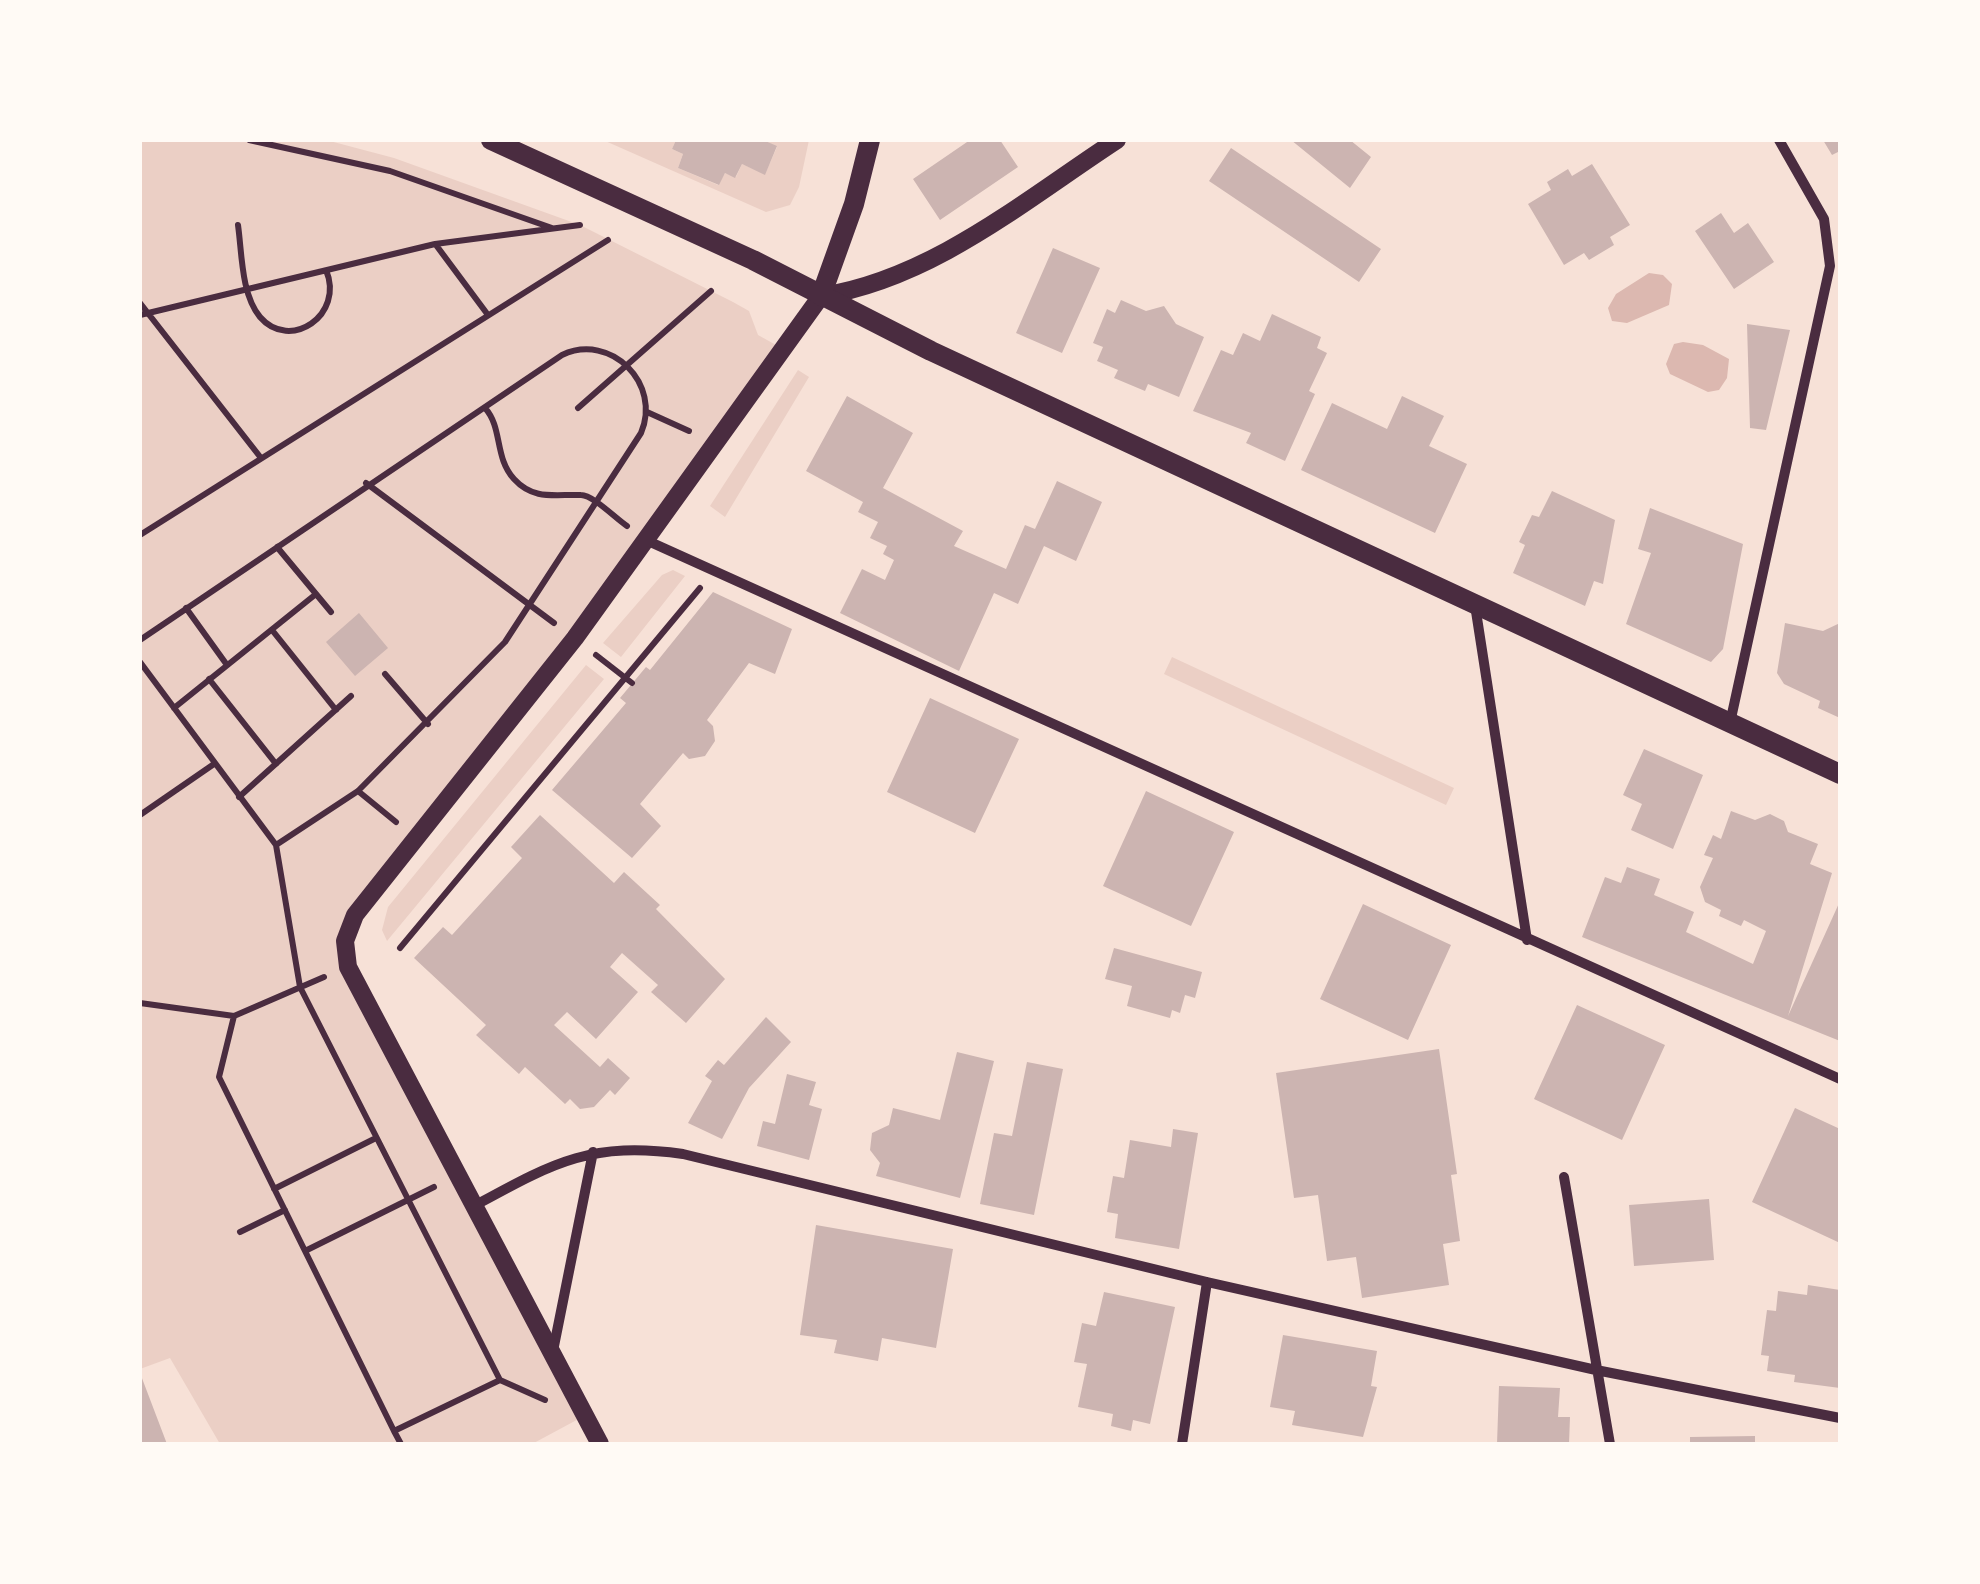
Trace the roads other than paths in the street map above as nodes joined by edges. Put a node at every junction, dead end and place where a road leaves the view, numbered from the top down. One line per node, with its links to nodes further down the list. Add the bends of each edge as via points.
1 (492, 140): 5 (main road)
2 (870, 140): 5 (main road)
3 (1117, 140): 5 (street, via 923,264 876,284)
4 (1780, 140): 8 (street, via 1824,219 1830,266)
5 (821, 296): 6 (street); 7 (main road)
6 (648, 541): 10 (street); 14 (street, via 355,915 345,940 348,967)
7 (1474, 604): 8 (main road); 10 (street)
8 (1730, 723): 9 (main road)
9 (1840, 774)
10 (1527, 940): 11 (street)
11 (1840, 1079)
12 (593, 1152): 14 (street, via 548,1166); 15 (street, via 682,1154); 16 (street)
13 (1564, 1177): 17 (street)
14 (473, 1206): 16 (street)
15 (1207, 1282): 17 (street); 20 (street)
16 (552, 1352): 19 (street)
17 (1596, 1370): 18 (street); 21 (street)
18 (1840, 1418)
19 (600, 1444)
20 (1182, 1444)
21 (1610, 1444)

